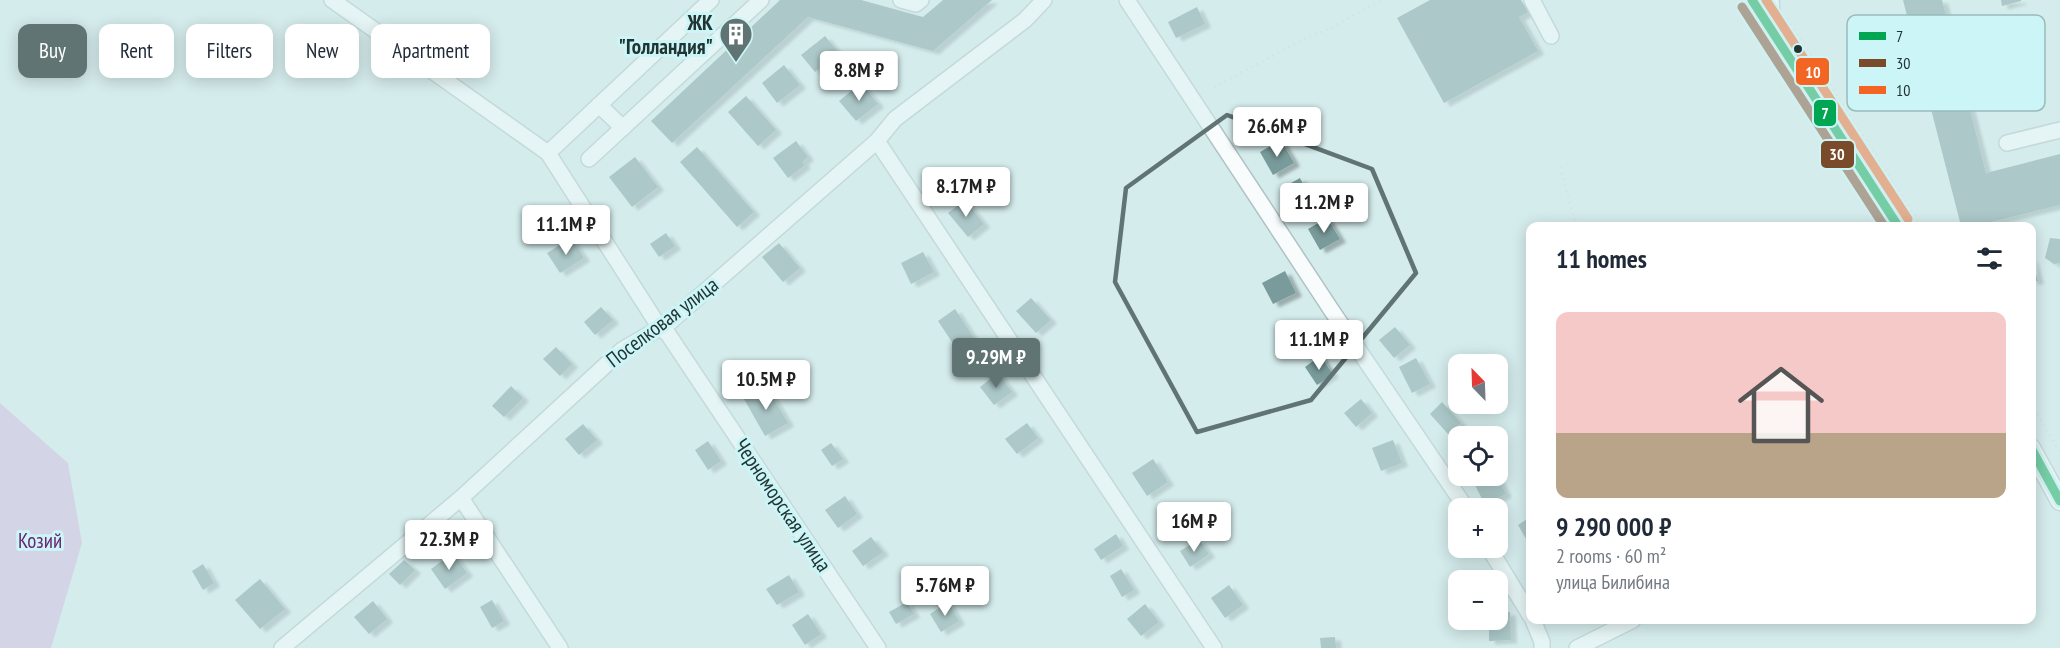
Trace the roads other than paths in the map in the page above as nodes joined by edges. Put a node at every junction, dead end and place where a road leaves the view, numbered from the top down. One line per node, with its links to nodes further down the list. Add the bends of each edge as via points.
1 (332, 0): 18 (street)
2 (711, 0): 13 (street)
3 (761, 0): 14 (street)
4 (901, 0): 5 (street, via 916,4)
5 (921, 0)
6 (1044, 0): 16 (street, Поселковая улица, via 1025,20 895,119)
7 (1127, 0): 24 (street)
8 (1532, 0): 12 (street)
9 (1752, 0): 11 (main road)
10 (1772, 0): 11 (street)
11 (1774, 33): 20 (main road)
12 (1551, 36)
13 (599, 105): 14 (street); 18 (street)
14 (623, 128): 19 (street)
15 (2060, 130): 17 (street)
16 (877, 141): 21 (street, Поселковая улица); 33 (street)
17 (2007, 142)
18 (548, 153): 21 (street, Черноморская улица)
19 (589, 159)
20 (1895, 222)
21 (660, 328): 23 (street, Поселковая улица, via 622,350); 32 (street, Черноморская улица, via 668,334)
22 (2036, 457): 25 (main road)
23 (461, 498): 30 (street, Поселковая улица); 31 (street)
24 (1459, 498)
25 (2060, 501)
26 (1495, 558): 27 (street)
27 (1526, 608)
28 (1535, 624): 34 (street)
29 (1626, 624): 35 (street)
30 (282, 648)
31 (560, 648)
32 (878, 648)
33 (1214, 648)
34 (1542, 648)
35 (1577, 648)

